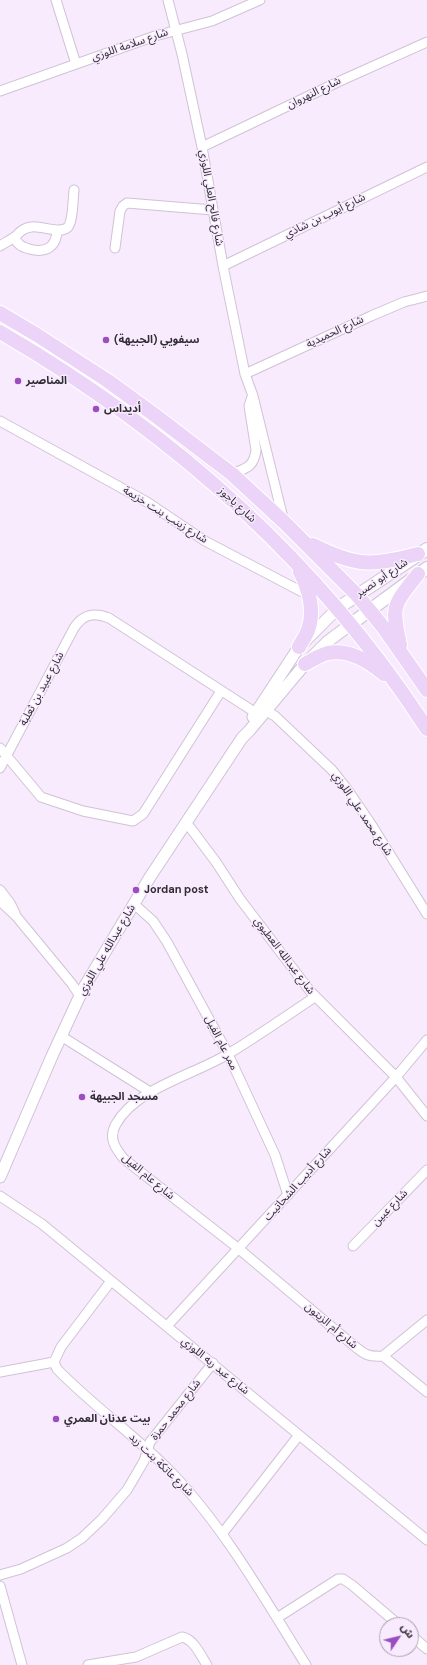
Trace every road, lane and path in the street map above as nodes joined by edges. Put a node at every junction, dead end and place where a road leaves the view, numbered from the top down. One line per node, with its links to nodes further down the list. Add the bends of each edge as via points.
1 (56, 0): 6 (street)
2 (168, 0): 4 (street, شارع فالح العلي اللوزي)
3 (260, 0): 4 (street, شارع سلامة اللوزي, via 212,21)
4 (176, 30): 6 (street, شارع سلامة اللوزي); 8 (street, شارع فالح العلي اللوزي)
5 (427, 42): 8 (street, شارع النهروان)
6 (76, 64): 7 (street, شارع سلامة اللوزي)
7 (0, 91)
8 (202, 147): 11 (street, شارع فالح العلي اللوزي)
9 (427, 167): 16 (street, شارع أيوب بن شاذي)
10 (74, 190): 12 (street, via 69,226)
11 (214, 210): 15 (street, via 127,203 120,210); 16 (street, شارع فالح العلي اللوزي)
12 (58, 230): 13 (street, via 32,227 21,230); 13 (street, via 54,244 46,249 23,247)
13 (15, 238): 14 (street)
14 (0, 246)
15 (115, 248)
16 (223, 266): 20 (street, شارع فالح العلي اللوزي)
17 (427, 296): 20 (street, شارع الحميدية, via 404,302 371,316)
18 (0, 313): 23 (main road, شارع ياجوز, via 108,381)
19 (0, 332): 27 (main road, شارع ياجوز, via 100,396 151,433 222,490)
20 (245, 374): 21 (street, شارع فالح العلي اللوزي)
21 (253, 396): 23 (street, شارع فالح العلي اللوزي, via 249,406 255,458 248,467); 24 (street, شارع فالح العلي اللوزي)
22 (0, 422): 30 (street, شارع زينب بنت خزيمة, via 147,502 205,541)
23 (232, 474): 24 (main road, شارع ياجوز)
24 (284, 522): 25 (main road, شارع ياجوز)
25 (302, 540): 26 (main road, via 335,556 362,563 376,563); 29 (main road, شارع ياجوز)
26 (422, 552): 29 (main road, شارع أبو نصير)
27 (292, 558): 30 (main road); 31 (main road, شارع ياجوز)
28 (423, 571): 32 (main road, شارع أبو نصير); 36 (main road, via 398,599 394,610)
29 (357, 595): 31 (main road, شارع أبو نصير); 32 (main road, شارع ياجوز)
30 (310, 596): 35 (main road, via 309,629)
31 (338, 608): 34 (main road, شارع ياجوز); 35 (street, شارع عبدالله علي اللوزي)
32 (370, 610): 34 (main road, شارع أبو نصير); 36 (main road, شارع ياجوز)
33 (89, 615): 40 (street, شارع محمد علي اللوزي, via 109,618); 44 (street, شارع عبيد بن ثعلبة, via 74,628)
34 (351, 624): 37 (street, شارع عبدالله علي اللوزي, via 327,642); 38 (main road, شارع ياجوز)
35 (299, 647): 41 (street, شارع عبدالله علي اللوزي)
36 (401, 652): 39 (main road, شارع ياجوز)
37 (305, 664): 38 (main road, via 327,654 354,655 378,669); 41 (street, شارع عبدالله علي اللوزي)
38 (399, 686): 42 (main road, شارع ياجوز)
39 (427, 690)
40 (221, 691): 41 (street, شارع محمد علي اللوزي); 44 (street, via 143,814 133,821 83,811 45,799 37,793)
41 (261, 712): 46 (street, شارع عبدالله علي اللوزي, via 244,732); 50 (street, شارع محمد علي اللوزي, via 275,716 332,770 369,821)
42 (427, 729)
43 (0, 748): 44 (street)
44 (7, 756): 45 (street, شارع عبيد بن ثعلبة)
45 (0, 768)
46 (186, 822): 49 (street, شارع عبدالله علي اللوزي); 53 (street, شارع عبدالله العطيوي, via 240,899)
47 (0, 890): 51 (street)
48 (0, 901): 51 (street)
49 (134, 904): 52 (street, شارع عبدالله علي اللوزي); 56 (street, ممر عام الفيل, via 153,921 167,942)
50 (427, 914)
51 (16, 916): 52 (street)
52 (80, 996): 54 (street, شارع عبدالله علي اللوزي)
53 (315, 997): 56 (street, شارع عام الفيل); 57 (street, شارع عبدالله العطيوي)
54 (61, 1036): 58 (street); 61 (street, شارع عبدالله علي اللوزي)
55 (427, 1040): 57 (street, شارع أديب الشحاتيت)
56 (228, 1054): 58 (street, شارع عام الفيل); 62 (street, ممر عام الفيل, via 275,1155)
57 (396, 1077): 59 (street); 62 (street, شارع أديب الشحاتيت)
58 (150, 1092): 65 (street, شارع عام الفيل, via 126,1110 116,1124 112,1142 117,1151 134,1168)
59 (427, 1116)
60 (427, 1170): 64 (street, شارع عبين)
61 (0, 1177)
62 (288, 1195): 65 (street, شارع أديب الشحاتيت)
63 (0, 1196): 66 (street, شارع عبد ربه اللوزي, via 42,1224)
64 (353, 1246)
65 (239, 1249): 68 (street, شارع أديب الشحاتيت); 69 (street, شارع أم الزيتون, via 365,1355)
66 (111, 1281): 68 (street, شارع عبد ربه اللوزي); 70 (street, via 61,1347)
67 (427, 1320): 69 (street)
68 (167, 1326): 71 (street, شارع عبد ربه اللوزي)
69 (383, 1356): 73 (street)
70 (54, 1362): 72 (street); 75 (street, شارع عاتكة بنت زيد, via 56,1369)
71 (213, 1363): 74 (street, شارع عبد ربه اللوزي); 75 (street, شارع محمد حمزة, via 150,1442)
72 (0, 1372)
73 (427, 1392)
74 (299, 1435): 76 (street); 77 (street, شارع عبد ربه اللوزي)
75 (147, 1450): 76 (street, شارع عاتكة بنت زيد, via 171,1472); 78 (street, شارع محمد حمزة, via 144,1461 127,1490 92,1530 62,1550 21,1569)
76 (222, 1534): 81 (street, شارع عاتكة بنت زيد)
77 (427, 1540)
78 (0, 1575)
79 (0, 1586): 84 (street)
80 (390, 1617): 81 (street, via 352,1585 338,1579)
81 (276, 1618): 87 (street, شارع عاتكة بنت زيد)
82 (419, 1642): 83 (street)
83 (427, 1649)
84 (22, 1665)
85 (88, 1665): 86 (street, via 136,1657 182,1637 193,1644)
86 (207, 1665)
87 (306, 1665)

